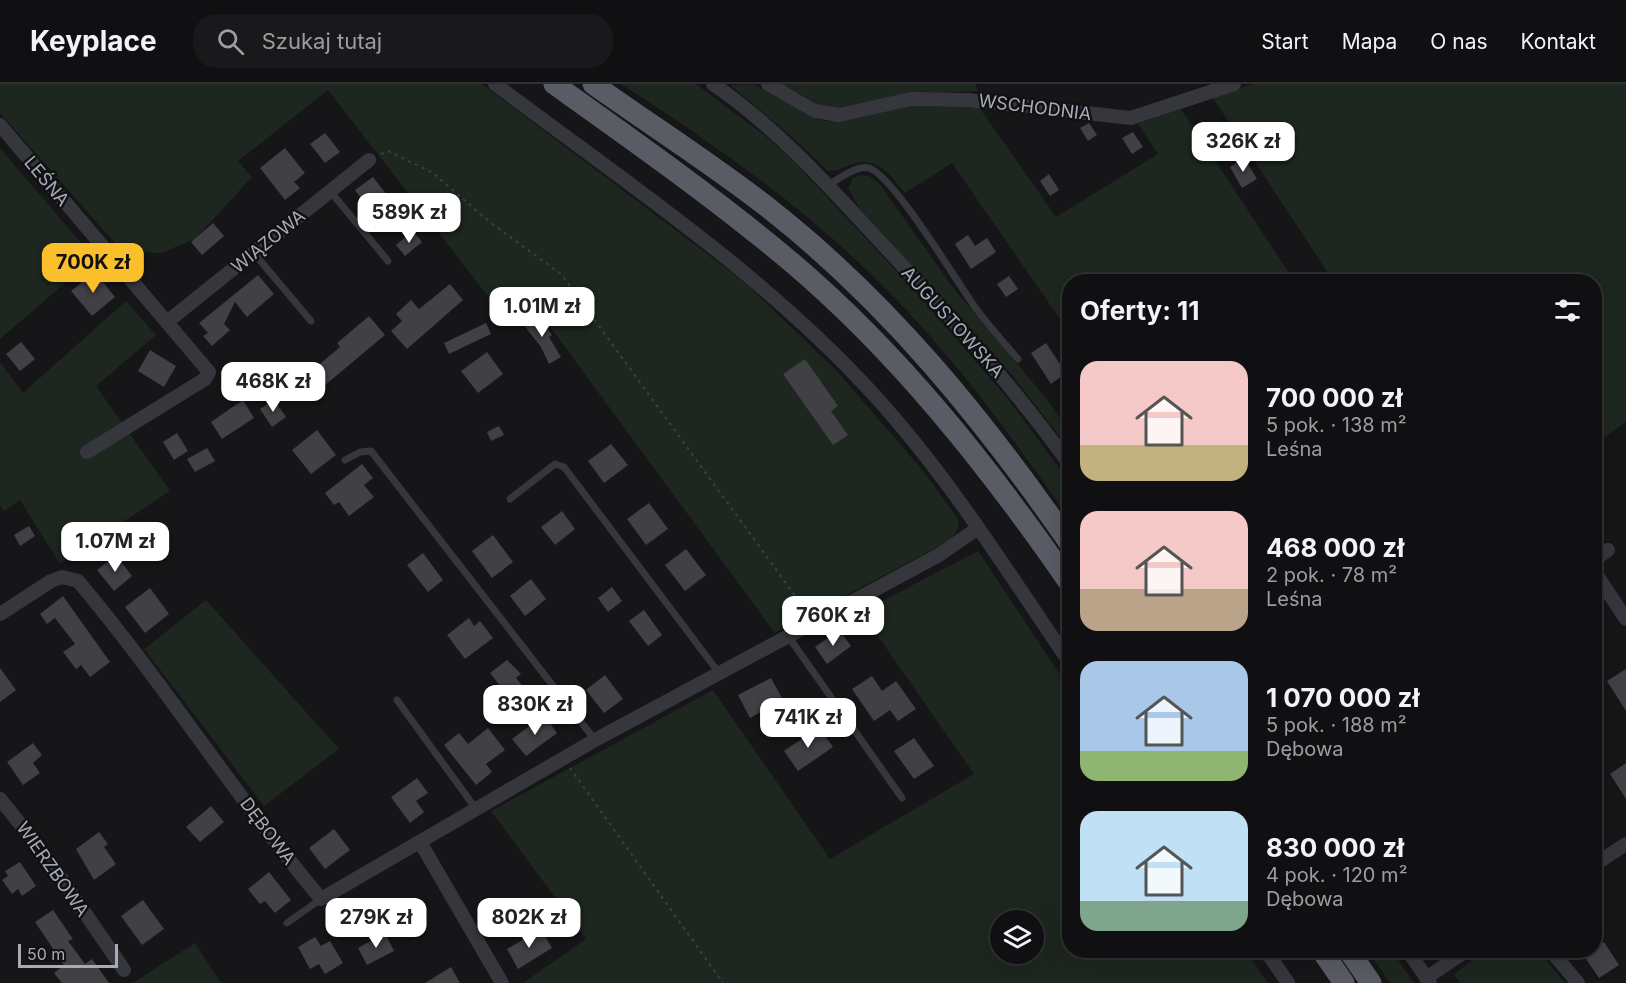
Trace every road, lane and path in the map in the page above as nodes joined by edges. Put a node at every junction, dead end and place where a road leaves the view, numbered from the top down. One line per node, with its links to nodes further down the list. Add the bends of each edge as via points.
1 (495, 84): 20 (street, via 708,244 803,324 906,431)
2 (554, 84): 24 (highway, via 732,213 857,323 946,420)
3 (713, 84): 9 (street, AUGUSTOWSKA, via 745,106)
4 (768, 84): 5 (street, WSCHODNIA, via 815,111 839,115 911,99 956,99 1131,118)
5 (1234, 84)
6 (595, 85): 21 (highway, via 771,210 867,294 963,399)
7 (0, 125): 14 (street, LEŚNA)
8 (369, 160): 10 (street, WIĄZOWA); 28 (path, via 388,151 434,173 491,223 561,274)
9 (828, 185): 15 (lane, AUGUSTOWSKA, via 862,168 882,177); 17 (street, AUGUSTOWSKA, via 1000,373)
10 (330, 191): 11 (street, WIĄZOWA); 12 (lane)
11 (253, 252): 13 (lane); 14 (street, WIĄZOWA)
12 (388, 261)
13 (311, 321)
14 (166, 322): 16 (street, LEŚNA, via 209,372 205,379)
15 (1018, 360)
16 (87, 452)
17 (1062, 454)
18 (345, 460): 33 (lane, via 360,452 371,452)
19 (510, 499): 31 (lane, via 555,464 564,467)
20 (978, 528): 28 (street, via 939,555); 30 (street)
21 (1062, 533)
22 (1608, 550): 23 (street)
23 (1602, 554)
24 (1062, 573)
25 (1602, 584): 27 (street)
26 (0, 615): 41 (street, DĘBOWA, via 51,581 62,577 78,581)
27 (1626, 619)
28 (814, 622): 29 (street)
29 (788, 636): 31 (street); 35 (lane)
30 (1062, 651)
31 (719, 673): 33 (street)
32 (397, 700): 37 (lane)
33 (595, 740): 34 (street)
34 (564, 758): 37 (street); 52 (path)
35 (902, 798)
36 (0, 799): 49 (street, WIERZBOWA, via 46,856)
37 (476, 809): 38 (street)
38 (420, 842): 41 (street); 51 (street)
39 (1626, 844): 40 (street)
40 (1602, 860)
41 (321, 899): 42 (lane)
42 (287, 924)
43 (1271, 958): 53 (street)
44 (1327, 958): 54 (highway)
45 (1354, 958): 55 (highway)
46 (1413, 958): 50 (street)
47 (1457, 958): 50 (street)
48 (1557, 958): 56 (street)
49 (124, 970)
50 (1428, 980)
51 (501, 983)
52 (723, 983)
53 (1288, 983)
54 (1344, 983)
55 (1371, 983)
56 (1578, 983)

